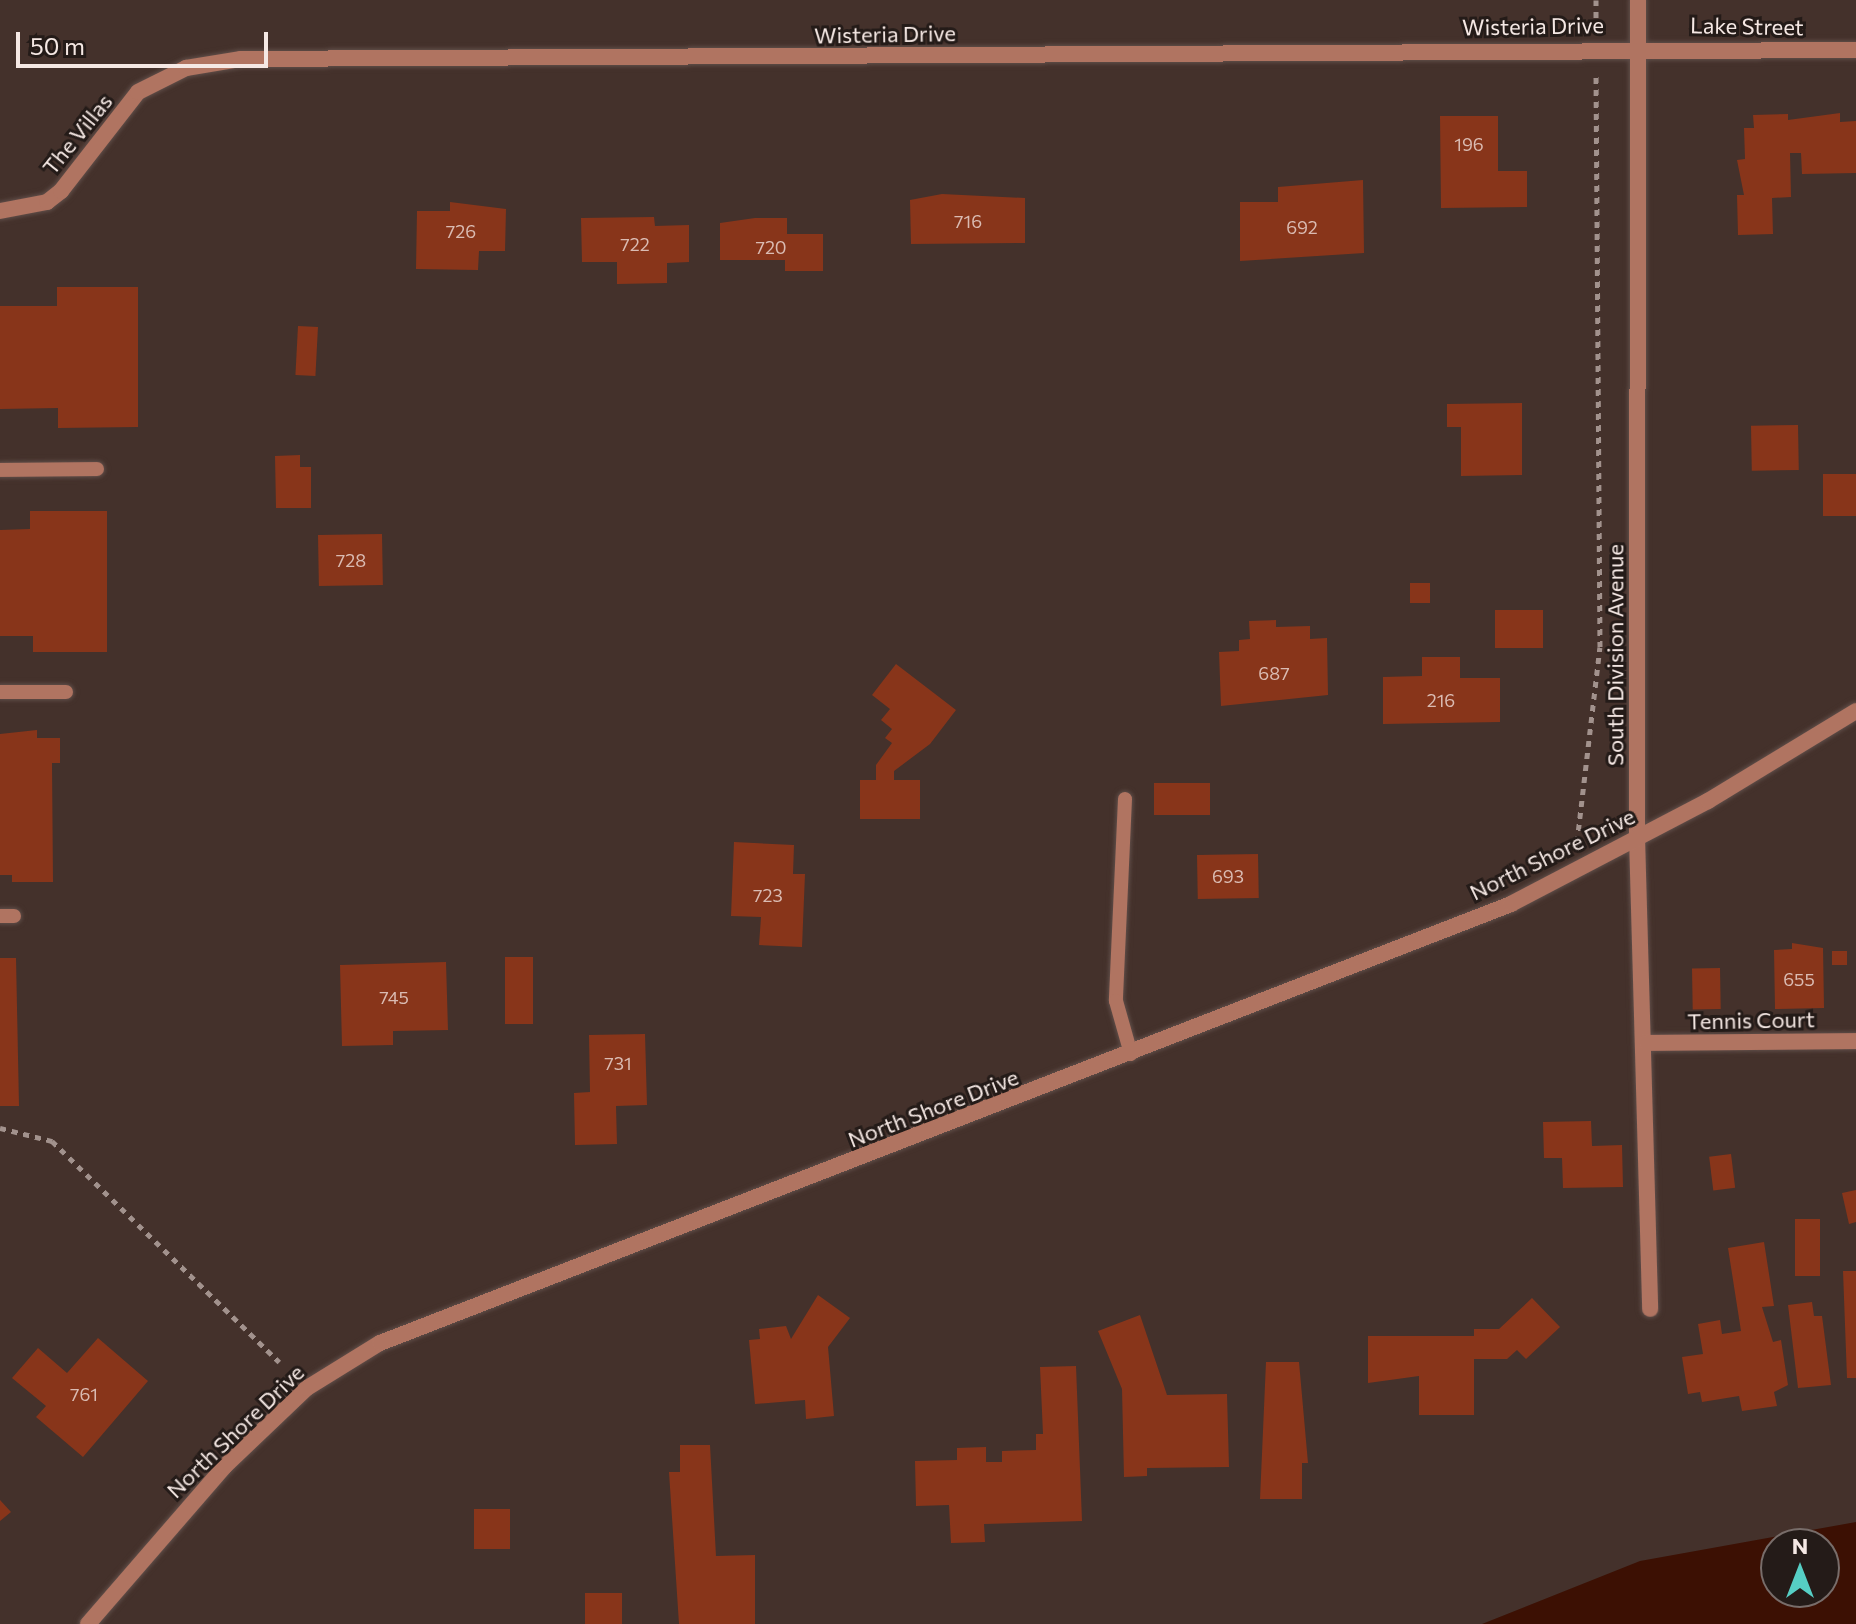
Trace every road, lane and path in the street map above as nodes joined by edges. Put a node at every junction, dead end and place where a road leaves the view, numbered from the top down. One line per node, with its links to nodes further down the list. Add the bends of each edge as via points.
1 (1596, 0): 4 (path)
2 (1638, 0): 3 (street, South Division Avenue)
3 (1638, 47): 4 (street, Wisteria Drive); 5 (street, Lake Street); 14 (street, South Division Avenue)
4 (1596, 48): 6 (street, Wisteria Drive, via 241,59 186,68); 15 (path, via 1600,647)
5 (1856, 50)
6 (138, 92): 7 (street, The Villas, via 61,191 47,202)
7 (0, 211)
8 (97, 469): 9 (lane)
9 (0, 470)
10 (0, 692): 11 (lane)
11 (66, 692)
12 (1856, 711): 14 (street, North Shore Drive)
13 (1125, 799): 18 (lane, via 1116,1001)
14 (1637, 837): 15 (street, North Shore Drive); 17 (street, South Division Avenue)
15 (1574, 870): 18 (street, North Shore Drive, via 1511,904)
16 (1856, 1041): 17 (street, Tennis Court)
17 (1647, 1043): 20 (street, South Division Avenue)
18 (1131, 1054): 22 (street, North Shore Drive, via 380,1343 307,1388 225,1466)
19 (0, 1128): 21 (path, via 52,1141)
20 (1650, 1309)
21 (279, 1362)
22 (88, 1624)

